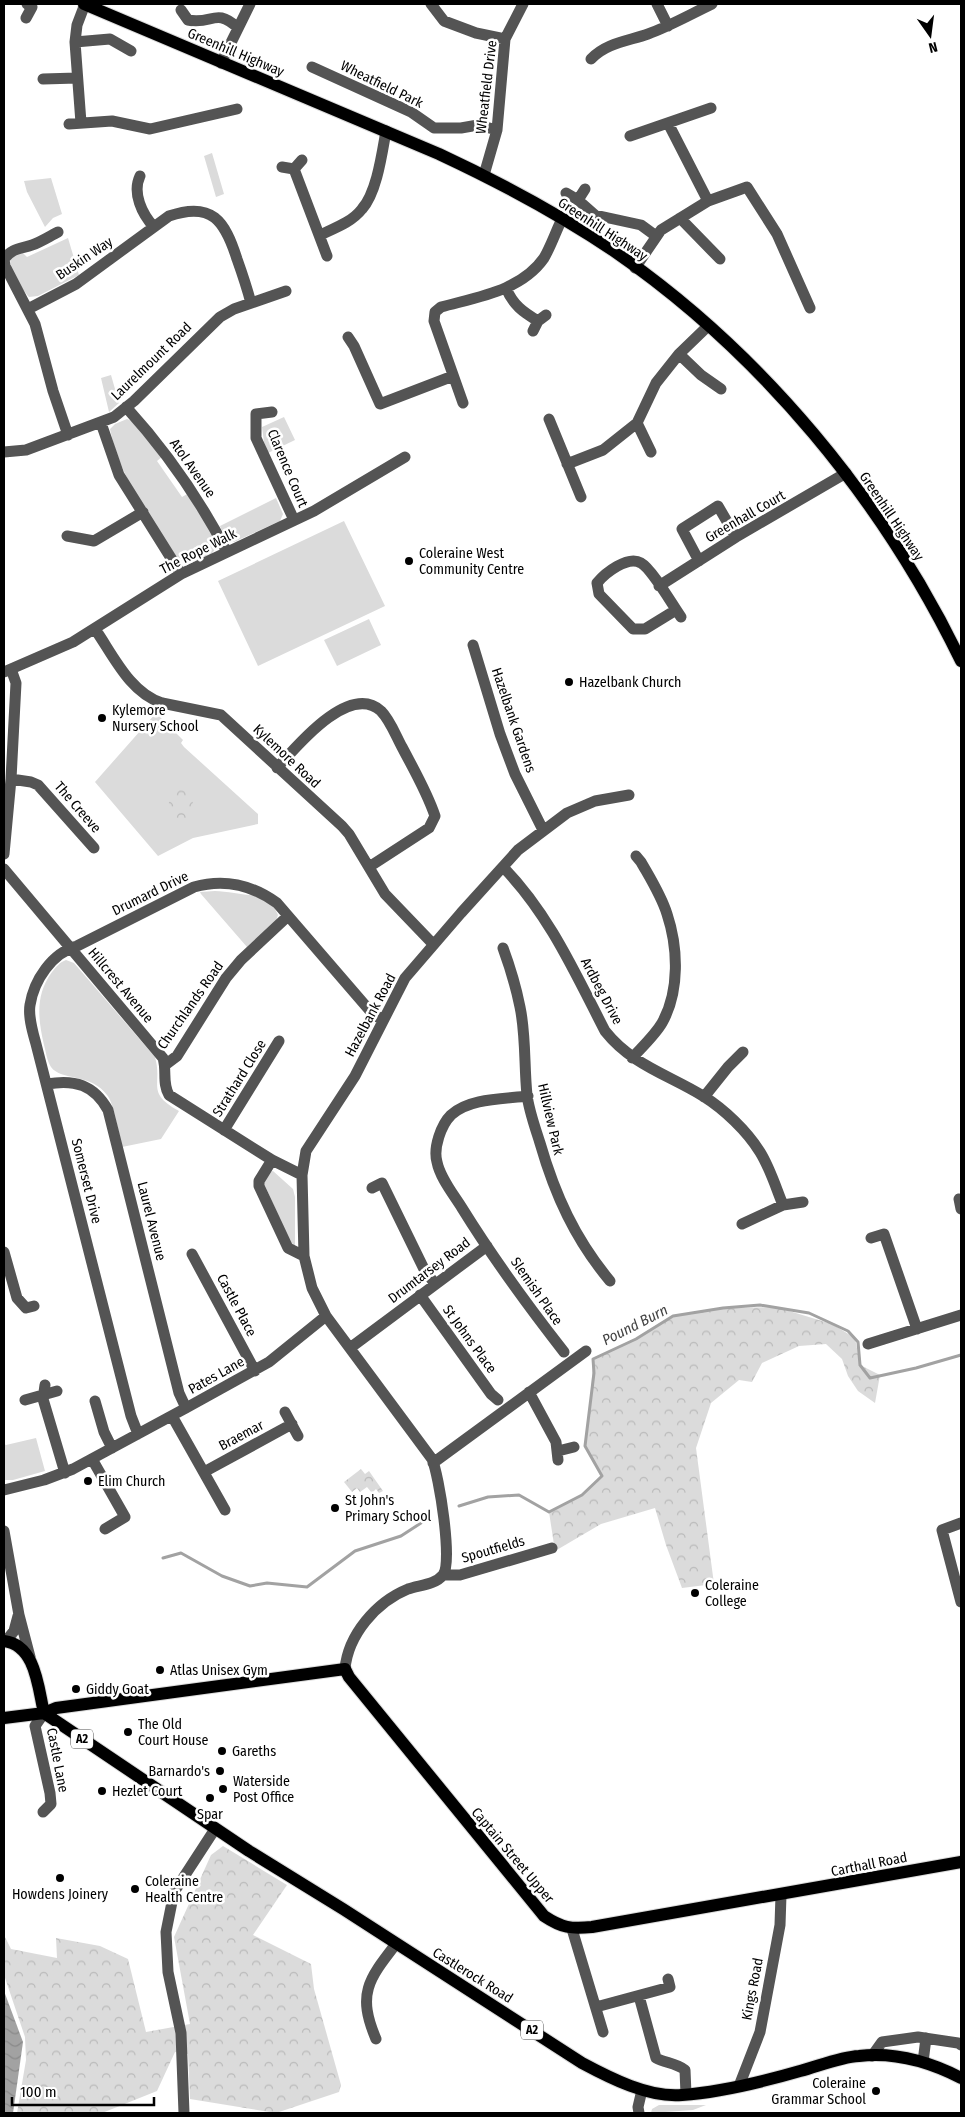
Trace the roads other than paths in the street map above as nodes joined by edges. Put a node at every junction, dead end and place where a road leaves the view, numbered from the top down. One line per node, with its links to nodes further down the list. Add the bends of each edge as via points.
1 (27, 4): 9 (street, via 32,7)
2 (85, 4): 13 (street); 16 (main road, Greenhill Highway)
3 (250, 4): 11 (street)
4 (431, 4): 12 (street, via 444,21 476,33)
5 (523, 4): 12 (street, Wheatfield Drive)
6 (657, 4): 10 (street)
7 (712, 4): 10 (street)
8 (181, 10): 11 (street, via 188,20 199,22 221,17)
9 (26, 18)
10 (668, 26): 15 (street, via 613,44)
11 (238, 28): 16 (street)
12 (505, 38): 23 (street, Wheatfield Drive)
13 (75, 42): 14 (street, via 110,39); 18 (street)
14 (131, 51)
15 (591, 59)
16 (221, 63): 24 (main road, Greenhill Highway)
17 (312, 67): 23 (street, Wheatfield Park, via 411,112 434,128 478,125)
18 (77, 78): 19 (street); 21 (street, via 75,123 112,122 150,130)
19 (43, 79)
20 (711, 108): 22 (street)
21 (237, 109)
22 (668, 123): 25 (street); 34 (street)
23 (498, 130): 29 (street, Wheatfield Drive)
24 (386, 131): 29 (main road, Greenhill Highway); 39 (street, via 378,168 363,208 354,217)
25 (630, 136)
26 (302, 160): 28 (street)
27 (282, 167): 28 (street)
28 (294, 168): 39 (street)
29 (484, 175): 36 (main road, Greenhill Highway)
30 (140, 176): 37 (street, via 136,188 148,221)
31 (585, 189): 33 (street)
32 (566, 193): 33 (street)
33 (578, 200): 40 (street, via 595,215 641,225)
34 (708, 201): 35 (street); 47 (street, via 748,187 777,234)
35 (680, 218): 40 (street); 42 (street)
36 (562, 219): 43 (main road, Greenhill Highway); 44 (street, via 544,258 526,277)
37 (154, 228): 46 (street, Buskin Way, via 169,216 184,210 204,212 218,220 230,236); 48 (street, Buskin Way, via 76,284)
38 (58, 232): 48 (street, via 32,245 16,248 4,259)
39 (320, 235): 41 (street)
40 (656, 236): 43 (street)
41 (327, 256)
42 (720, 260)
43 (635, 268): 50 (main road, Greenhill Highway)
44 (506, 288): 49 (street, via 511,301); 53 (street, via 440,307 435,312 434,321)
45 (286, 291): 46 (street, Laurelmount Road)
46 (250, 303): 56 (street, Laurelmount Road, via 220,317)
47 (810, 308)
48 (28, 309): 61 (street)
49 (539, 322)
50 (708, 326): 52 (street); 66 (main road, Greenhill Highway, via 770,384)
51 (348, 337): 53 (street, via 380,404)
52 (679, 354): 54 (street); 60 (street, via 656,383)
53 (453, 376): 55 (street)
54 (721, 389)
55 (463, 403)
56 (126, 407): 59 (street, Laurelmount Road); 72 (street, Atol Avenue, via 192,492)
57 (272, 412): 69 (street, Clarence Court, via 256,414 256,438)
58 (549, 419): 65 (street)
59 (101, 423): 61 (street, Laurelmount Road); 68 (street, via 119,474)
60 (637, 423): 63 (street); 65 (street, via 603,450)
61 (68, 435): 62 (street, Laurelmount Road, via 26,450)
62 (4, 452)
63 (651, 452)
64 (405, 457): 69 (street, The Rope Walk)
65 (567, 464): 67 (street)
66 (846, 473): 71 (street, Greenhall Court); 78 (main road, Greenhill Highway, via 903,557)
67 (581, 497)
68 (143, 512): 70 (street, via 94,541); 74 (street)
69 (294, 520): 72 (street, The Rope Walk)
70 (67, 536)
71 (736, 537): 73 (street, Greenhall Court); 73 (street, via 723,503 682,529)
72 (227, 552): 74 (street, The Rope Walk)
73 (699, 561): 75 (street, Greenhall Court)
74 (181, 574): 76 (street, The Rope Walk)
75 (659, 586): 75 (street, via 678,614 646,629 633,629 599,594 597,583 618,567 636,562 642,563)
76 (96, 629): 79 (street, The Rope Walk); 80 (street, Kylemore Road, via 120,669 143,692 162,703 221,715)
77 (473, 645): 83 (street, Hazelbank Gardens, via 512,766)
78 (961, 661)
79 (7, 670): 81 (street, via 16,682)
80 (277, 768): 87 (street, Kylemore Road, via 342,826); 87 (street, via 308,734 351,705 368,704 381,711 430,800 435,816 429,828)
81 (11, 779): 84 (street, The Creeve, via 38,785); 85 (street)
82 (629, 795): 83 (street, Hazelbank Road, via 595,800)
83 (543, 830): 88 (street, Hazelbank Road)
84 (94, 848)
85 (4, 854)
86 (636, 856): 97 (street, via 667,913 674,941 674,973 672,998 662,1023)
87 (369, 867): 91 (street, Kylemore Road, via 385,894)
88 (503, 867): 91 (street, Hazelbank Road); 97 (street, Ardbeg Drive, via 551,927 605,1031)
89 (4, 871): 92 (street)
90 (288, 916): 92 (street, Drumard Drive, via 277,903 246,886 227,882 207,883); 94 (street, Drumard Drive, via 371,1012); 98 (street, Churchlands Road, via 226,978 176,1056)
91 (433, 944): 94 (street, Hazelbank Road, via 405,978)
92 (71, 948): 98 (street, Hillcrest Avenue, via 157,1051); 99 (street, Somerset Drive, via 65,949 52,962 36,983 30,1007)
93 (503, 948): 100 (street, Hillview Park, via 521,1008)
94 (382, 1020): 104 (street, Hazelbank Road, via 355,1076 306,1151)
95 (279, 1041): 102 (street, Strathard Close)
96 (743, 1052): 101 (street)
97 (632, 1058): 101 (street, Ardbeg Drive)
98 (165, 1065): 102 (street, Churchlands Road, via 164,1087 169,1095)
99 (47, 1084): 133 (street, Laurel Avenue, via 76,1083 93,1090 108,1110 179,1393); 137 (street, Somerset Drive)
100 (528, 1096): 110 (street, Drumtarsey Road, via 465,1107 451,1116 441,1131 436,1148 436,1162); 115 (street, Hillview Park, via 551,1182 574,1232)
101 (704, 1097): 107 (street, Ardbeg Drive, via 736,1123 760,1152)
102 (224, 1130): 103 (street, Churchlands Road)
103 (272, 1160): 104 (street, Churchlands Road); 113 (street, via 259,1186 288,1248)
104 (302, 1175): 113 (street, Hazelbank Road)
105 (372, 1188): 116 (street, via 382,1183 424,1269)
106 (803, 1202): 107 (street)
107 (783, 1205): 108 (street)
108 (742, 1224)
109 (871, 1238): 121 (street, via 884,1234)
110 (487, 1246): 116 (street, Drumtarsey Road); 125 (street, Slemish Place)
111 (4, 1252): 114 (street)
112 (192, 1254): 126 (street, Castle Place)
113 (304, 1256): 120 (street, Hazelbank Road, via 312,1288)
114 (7, 1273): 118 (street, via 17,1298 26,1308)
115 (610, 1281)
116 (435, 1284): 117 (street, Drumtarsey Road)
117 (420, 1295): 123 (street, Drumtarsey Road); 131 (street, St Johns Place)
118 (34, 1306)
119 (961, 1315): 121 (street)
120 (326, 1316): 123 (street, Hazelbank Road); 126 (street, Pates Lane)
121 (917, 1329): 122 (street)
122 (868, 1344)
123 (350, 1348): 142 (street, Hazelbank Road)
124 (586, 1350): 129 (street)
125 (564, 1352)
126 (255, 1371): 133 (street, Pates Lane)
127 (44, 1390): 128 (street); 130 (street); 144 (street, via 43,1399)
128 (57, 1391)
129 (529, 1392): 139 (street, via 556,1442 558,1455); 142 (street)
130 (25, 1400)
131 (498, 1400)
132 (96, 1401): 140 (street)
133 (186, 1408): 135 (street, Pates Lane)
134 (285, 1412): 136 (street)
135 (172, 1416): 137 (street, Pates Lane); 143 (street)
136 (292, 1424): 138 (street); 143 (street, Braemar)
137 (138, 1434): 140 (street, Pates Lane)
138 (298, 1436)
139 (574, 1447)
140 (112, 1448): 141 (street, Pates Lane)
141 (92, 1459): 144 (street, Pates Lane); 148 (street, via 124,1517)
142 (433, 1462): 151 (street, Hazelbank Road, via 438,1475 447,1559)
143 (204, 1472): 146 (street)
144 (65, 1473): 145 (street, Pates Lane)
145 (4, 1490)
146 (225, 1510)
147 (961, 1523): 152 (street, via 942,1530)
148 (104, 1529)
149 (4, 1531): 153 (street)
150 (552, 1548): 151 (street, Spoutfields, via 460,1575)
151 (443, 1575): 156 (street, via 393,1596 369,1616 348,1652)
152 (961, 1602)
153 (19, 1615): 154 (street, via 14,1631); 155 (street)
154 (5, 1641): 155 (main road)
155 (30, 1656): 157 (main road)
156 (345, 1669): 157 (main road, via 56,1708); 163 (main road, Captain Street Upper, via 396,1737 544,1916 558,1925)
157 (44, 1714): 158 (main road); 159 (street, Castle Lane, via 35,1726 50,1793 51,1804); 160 (main road, Castlerock Road / A2)
158 (4, 1718)
159 (43, 1812)
160 (215, 1829): 164 (main road, Castlerock Road / A2); 178 (street, via 174,1892 166,1932 168,1972 181,2032)
161 (961, 1862): 162 (main road, Carthall Road)
162 (781, 1895): 163 (main road, Captain Street Upper); 175 (street, Kings Road, via 780,1925 760,2032)
163 (572, 1928): 167 (street)
164 (396, 1944): 170 (street, via 367,1987 369,2024); 176 (main road, Castlerock Road / A2, via 582,2063 609,2078)
165 (668, 1979): 166 (street, via 670,1987)
166 (639, 1996): 167 (street); 177 (street, via 656,2058 680,2065 685,2070)
167 (596, 2007): 168 (street)
168 (603, 2032)
169 (926, 2038): 171 (street); 172 (street, via 882,2042); 173 (street)
170 (376, 2039)
171 (961, 2045)
172 (872, 2056): 173 (main road, Castlerock Road / A2); 175 (main road, Castlerock Road / A2, via 858,2056)
173 (923, 2062): 174 (main road, Castlerock Road / A2)
174 (961, 2078)
175 (739, 2086): 177 (main road, Castlerock Road / A2)
176 (642, 2090): 177 (main road, Castlerock Road / A2); 179 (street)
177 (686, 2094)
178 (184, 2113)
179 (639, 2113)

